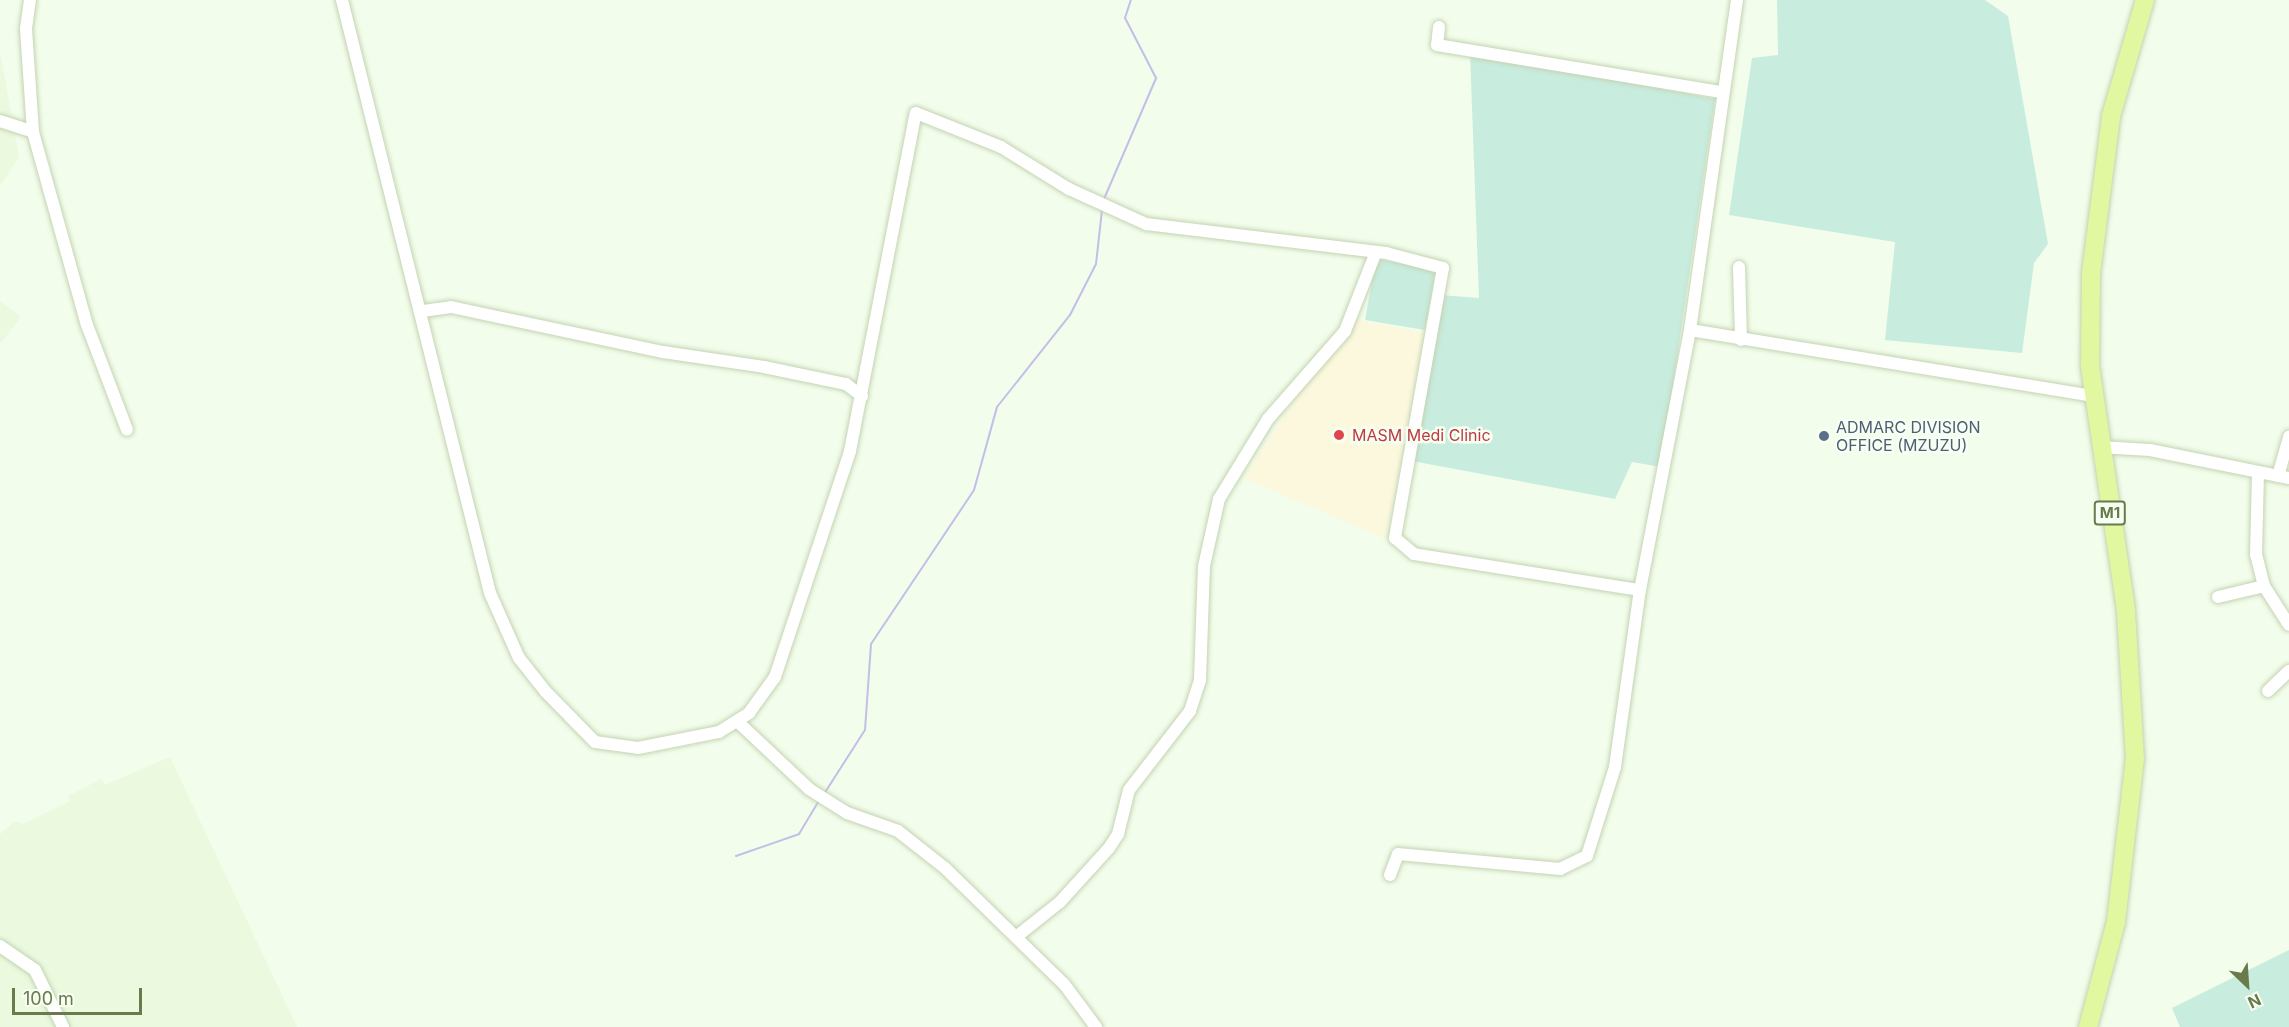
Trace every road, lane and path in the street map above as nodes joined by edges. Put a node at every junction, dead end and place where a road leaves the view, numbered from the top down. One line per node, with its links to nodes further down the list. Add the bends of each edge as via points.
1 (30, 0): 8 (street, via 26,29)
2 (342, 0): 11 (street)
3 (1737, 0): 6 (street)
4 (2145, 0): 15 (highway, M1, via 2111,116 2099,194 2090,291)
5 (1439, 27): 6 (street, via 1437,45)
6 (1720, 92): 12 (street)
7 (0, 121): 8 (street)
8 (33, 132): 16 (street, via 87,325)
9 (1376, 252): 14 (street, via 1146,224 1069,189 1001,147 916,113); 22 (street, via 1443,268 1393,524 1398,542 1414,554); 29 (street, via 1345,331 1268,419 1219,499 1204,566 1200,680 1190,711 1129,790 1119,834 1109,848 1047,915)
10 (1739, 267): 13 (street)
11 (423, 311): 14 (street, via 451,307 663,352 765,367 846,384); 27 (street, via 483,575 533,678 602,745 667,746)
12 (1690, 330): 13 (street); 22 (street)
13 (1741, 340): 15 (street)
14 (862, 396): 27 (street, via 840,488 775,677)
15 (2093, 396): 18 (highway, M1)
16 (127, 430)
17 (2289, 437): 20 (street)
18 (2100, 447): 19 (street, via 2150,450); 33 (highway, M1, via 2126,610 2135,759 2116,922)
19 (2258, 472): 20 (street); 21 (street, via 2256,555)
20 (2284, 477)
21 (2264, 586): 23 (street); 24 (street)
22 (1640, 590): 28 (street, via 1615,767 1587,856 1560,869 1398,854)
23 (2218, 597)
24 (2289, 625)
25 (2289, 671): 26 (street)
26 (2268, 691)
27 (738, 722): 29 (street, via 794,778 830,803 914,842)
28 (1390, 876)
29 (1016, 937): 32 (street, via 1064,984)
30 (0, 946): 31 (street, via 41,979)
31 (63, 1027)
32 (1096, 1027)
33 (2088, 1027)

